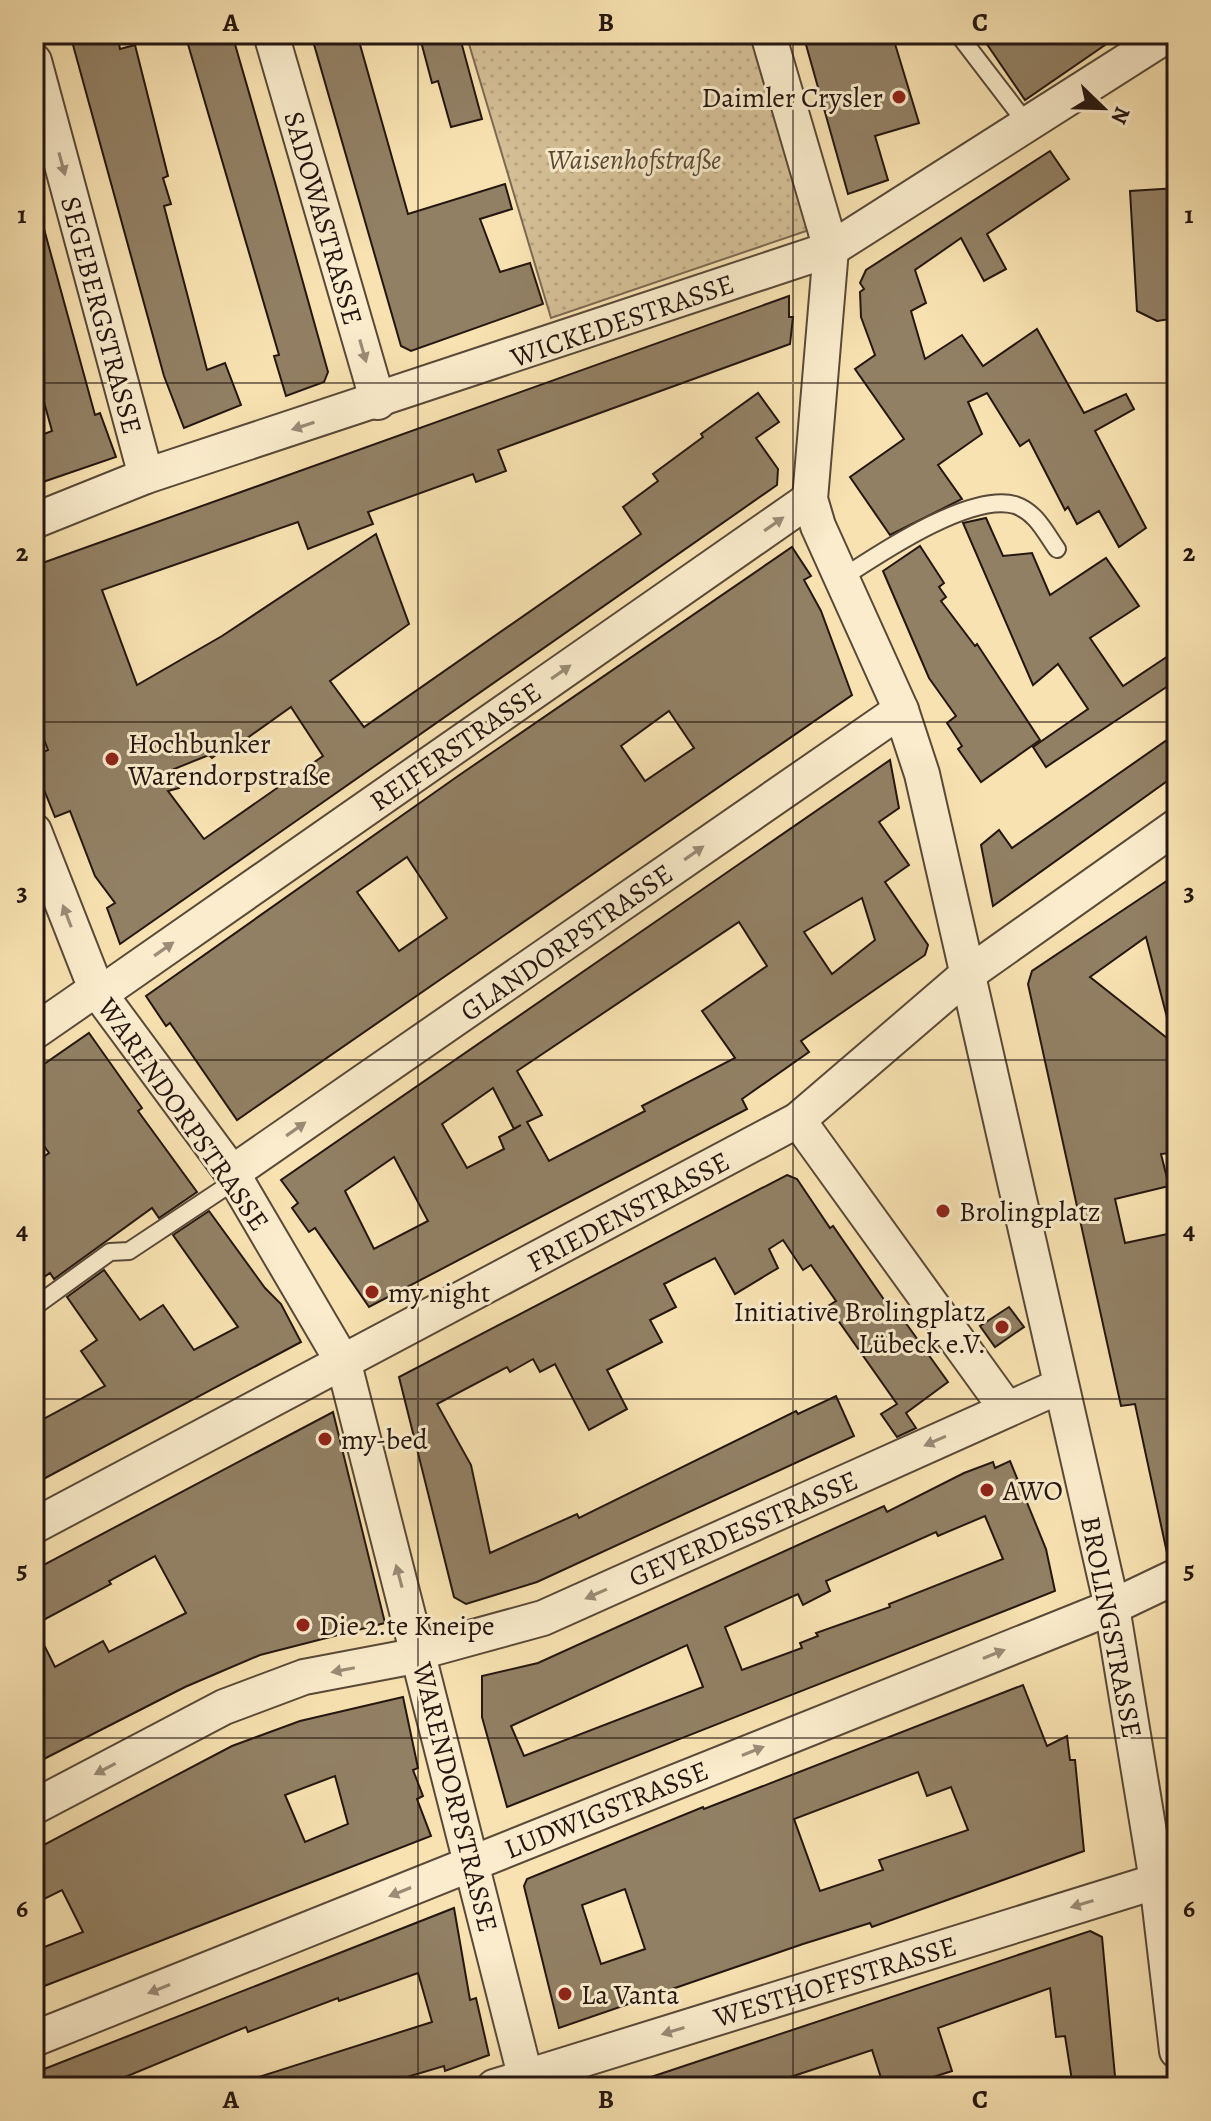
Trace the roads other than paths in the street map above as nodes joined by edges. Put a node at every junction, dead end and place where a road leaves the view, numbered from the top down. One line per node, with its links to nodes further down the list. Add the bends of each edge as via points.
1 (271, 34): 8 (street, SADOWASTRASSE, one-way to 8)
2 (768, 34): 7 (street)
3 (958, 34): 6 (lane)
4 (1169, 34): 6 (street, WICKEDESTRASSE)
5 (34, 61): 9 (street, SEGEBERGSTRASSE, one-way to 9)
6 (1027, 124): 7 (street, WICKEDESTRASSE)
7 (831, 249): 8 (street, WICKEDESTRASSE); 10 (street)
8 (378, 402): 9 (street, WICKEDESTRASSE, one-way to 9)
9 (146, 476): 11 (street, WICKEDESTRASSE)
10 (810, 499): 13 (street); 18 (street, REIFERSTRASSE, one-way to 10)
11 (34, 521)
12 (1057, 549): 13 (lane, via 1035,516 1015,505 989,503 909,535)
13 (842, 578): 14 (street)
14 (901, 710): 17 (street, via 922,774); 21 (street, GLANDORPSTRASSE, one-way to 14)
15 (1177, 826): 17 (street, FRIEDENSTRASSE)
16 (34, 831): 18 (street, WARENDORPSTRASSE, one-way to 16)
17 (968, 974): 20 (street, FRIEDENSTRASSE); 24 (street, BROLINGSTRASSE, via 1025,1257)
18 (98, 991): 19 (street, REIFERSTRASSE); 21 (street, WARENDORPSTRASSE)
19 (34, 1032)
20 (798, 1120): 23 (street, FRIEDENSTRASSE); 25 (street)
21 (234, 1177): 22 (lane, via 129,1251 110,1252); 23 (street, WARENDORPSTRASSE)
22 (34, 1307)
23 (344, 1364): 26 (street, FRIEDENSTRASSE); 29 (street, WARENDORPSTRASSE, one-way to 23)
24 (1060, 1386): 25 (street, GEVERDESSTRASSE); 28 (street, BROLINGSTRASSE)
25 (1006, 1408): 29 (street, GEVERDESSTRASSE, one-way to 29, via 543,1618)
26 (34, 1526)
27 (1177, 1576): 28 (street, LUDWIGSTRASSE)
28 (1112, 1607): 31 (street, LUDWIGSTRASSE, one-way to 28); 32 (street, BROLINGSTRASSE)
29 (420, 1653): 30 (street, GEVERDESSTRASSE, one-way to 30, via 304,1677 224,1707); 31 (street, WARENDORPSTRASSE)
30 (34, 1807)
31 (473, 1863): 33 (street, LUDWIGSTRASSE, one-way to 33); 35 (street, WARENDORPSTRASSE)
32 (1167, 1878): 34 (street, BROLINGSTRASSE); 35 (street, WESTHOFFSTRASSE, one-way to 35)
33 (34, 2039)
34 (1177, 2051)
35 (516, 2084)

